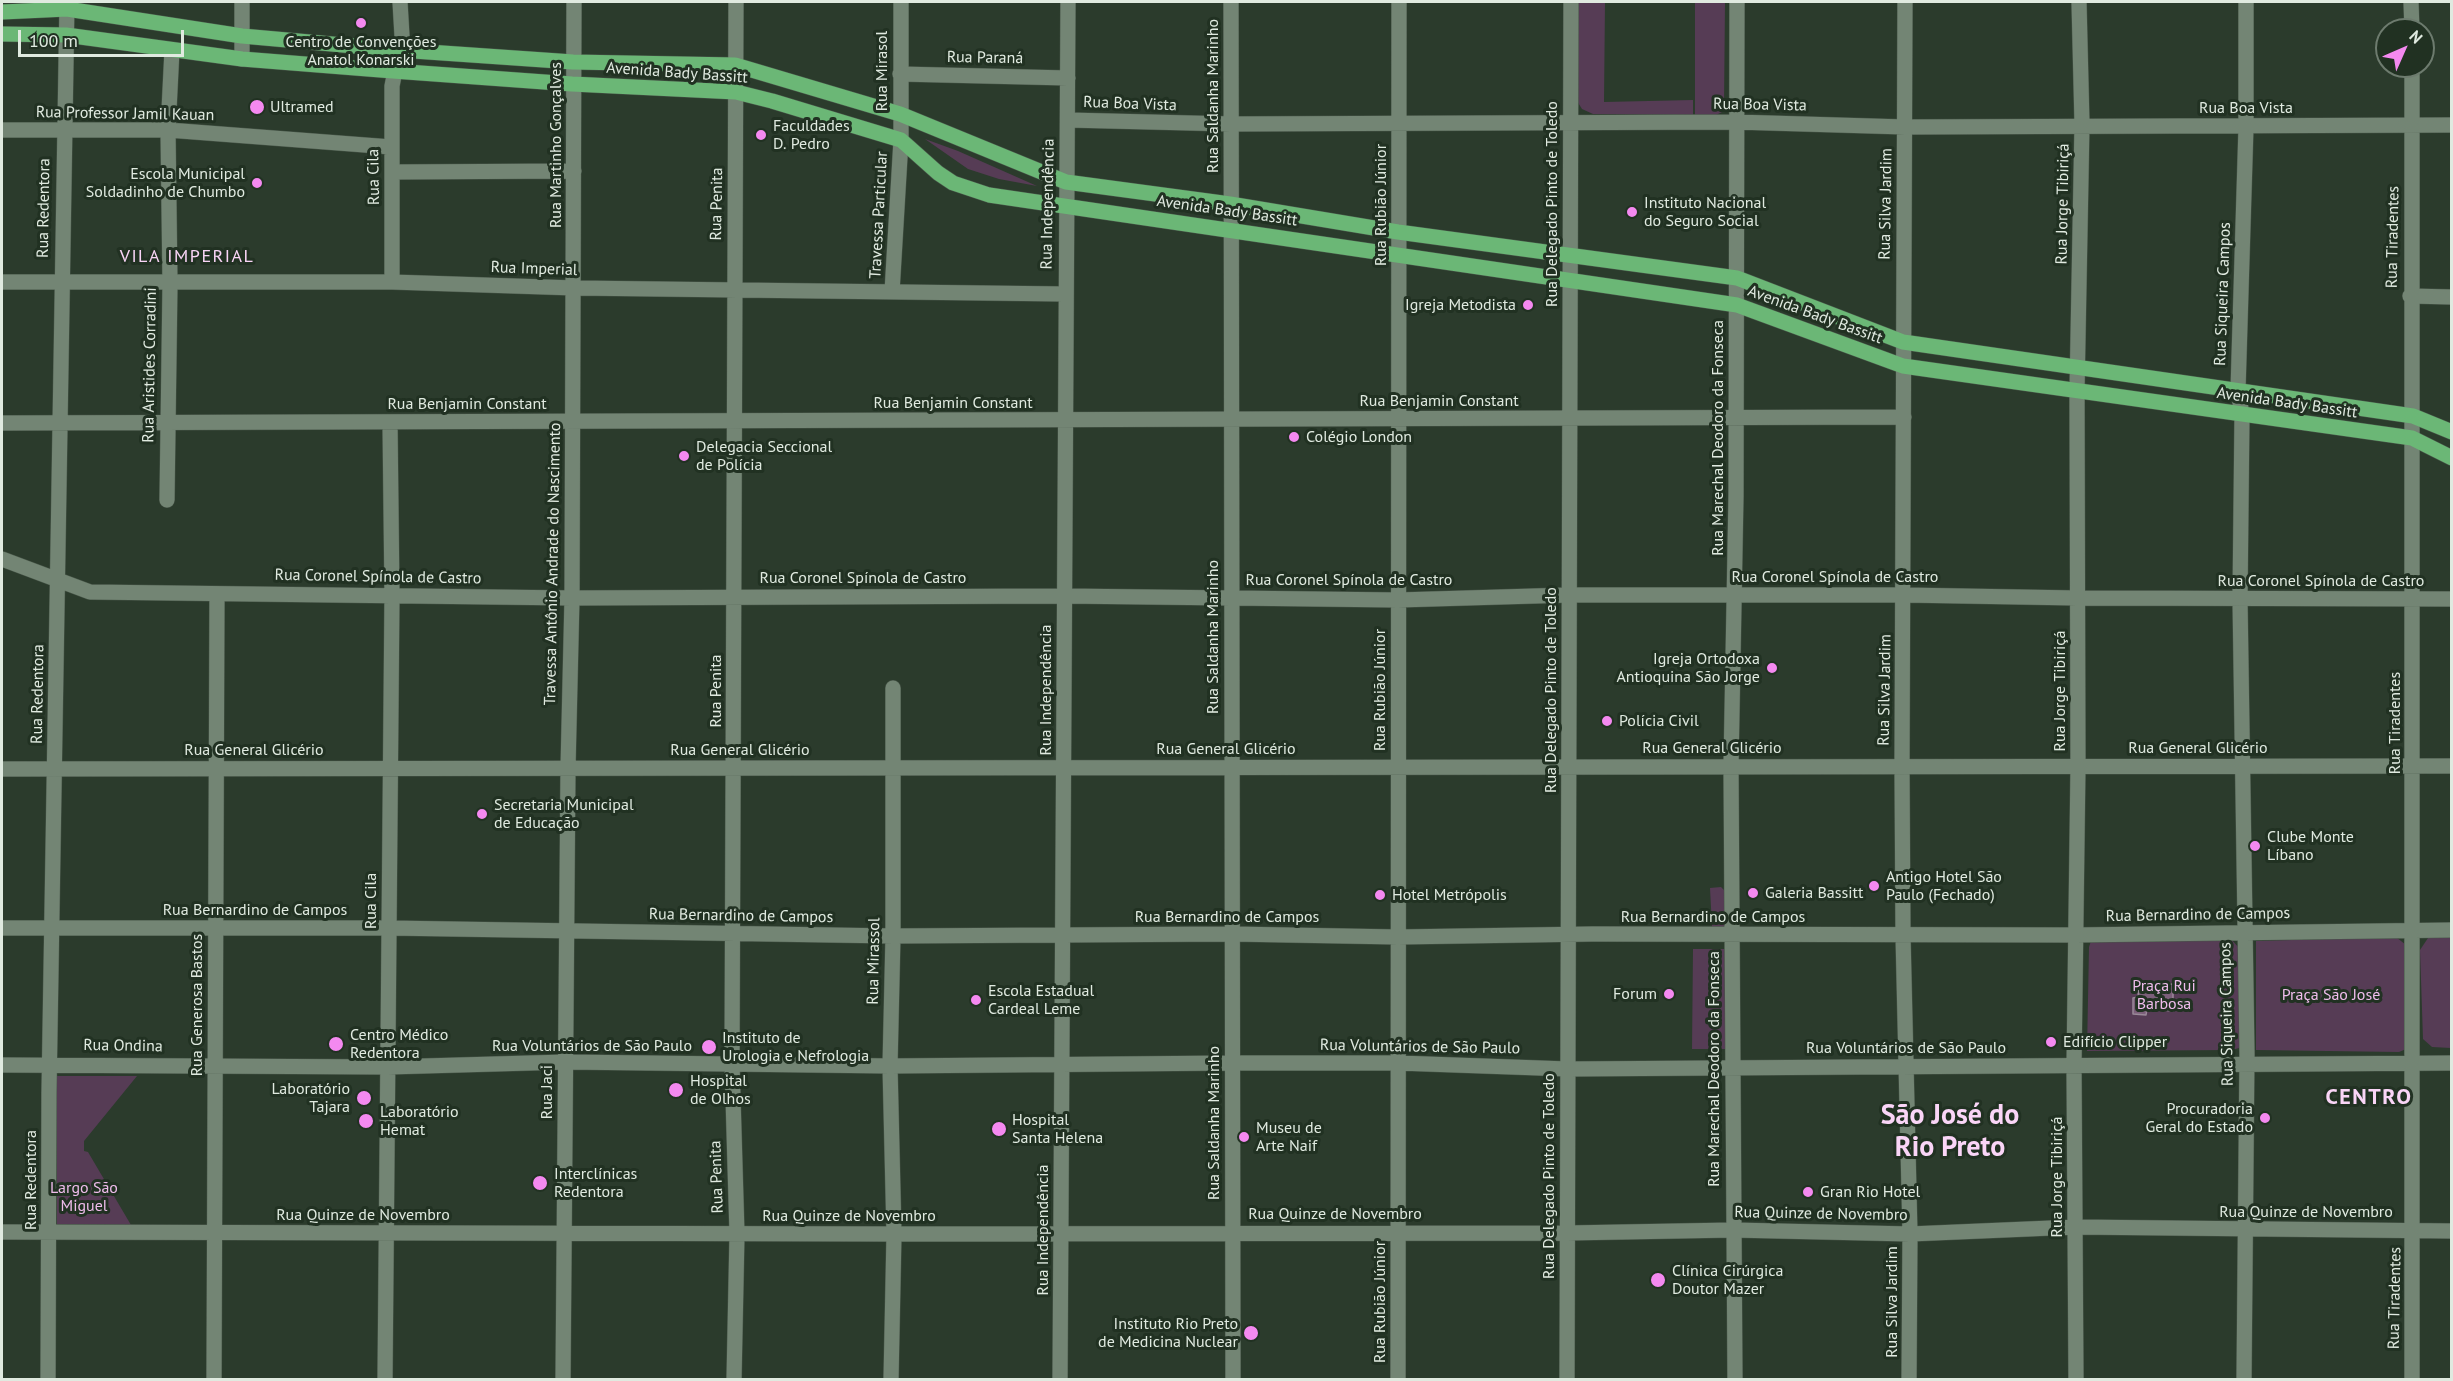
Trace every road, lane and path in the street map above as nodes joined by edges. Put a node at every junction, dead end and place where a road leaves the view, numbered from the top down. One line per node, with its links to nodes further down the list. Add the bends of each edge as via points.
1 (242, 2): 20 (street)
2 (400, 2): 22 (street, Rua Cila)
3 (574, 2): 24 (street, Rua Martinho Gonçalves)
4 (736, 2): 25 (street, Rua Penita)
5 (901, 2): 27 (street, Rua Mirasol)
6 (1068, 2): 28 (street, Rua Independência)
7 (1231, 2): 36 (street, Rua Saldanha Marinho)
8 (1399, 2): 34 (street, Rua Rubião Júnior)
9 (1571, 2): 37 (street, Rua Delegado Pinto de Toledo)
10 (1737, 2): 35 (street, Rua Marechal Deodoro da Fonseca)
11 (1905, 2): 41 (street, Rua Silva Jardim)
12 (2079, 2): 38 (street, Rua Jorge Tibiriçá)
13 (2246, 2): 42 (street, Rua Siqueira Campos)
14 (2411, 2): 17 (street)
15 (67, 5): 16 (main road, Avenida Bady Bassitt); 19 (street, Rua Redentora); 20 (main road, Avenida Bady Bassitt)
16 (2, 12)
17 (2412, 18)
18 (2, 34): 19 (main road, Avenida Bady Bassitt)
19 (66, 35): 21 (main road, Avenida Bady Bassitt); 45 (street, Rua Redentora)
20 (242, 36): 22 (main road, Avenida Bady Bassitt); 23 (street)
21 (172, 50): 23 (main road, Avenida Bady Bassitt); 44 (street, Rua Aristides Corradini)
22 (399, 50): 24 (main road, Avenida Bady Bassitt); 26 (street, Rua Cila)
23 (242, 59): 26 (main road, Avenida Bady Bassitt)
24 (573, 62): 25 (main road, Avenida Bady Bassitt); 30 (street, Rua Martinho Gonçalves)
25 (735, 66): 31 (street, Rua Penita); 32 (main road, Avenida Bady Bassitt)
26 (393, 71): 30 (main road, Avenida Bady Bassitt); 47 (street, Rua Cila)
27 (900, 74): 28 (street, Rua Paraná); 32 (street, Rua Mirasol)
28 (1068, 78): 33 (street, Rua Independência)
29 (2412, 78): 39 (street, Rua Tiradentes)
30 (572, 84): 31 (main road, Avenida Bady Bassitt); 48 (street, Rua Martinho Gonçalves)
31 (736, 92): 46 (main road, Avenida Bady Bassitt); 64 (street, Rua Penita)
32 (900, 114): 46 (street, Rua Mirasol); 50 (main road, Avenida Bady Bassitt)
33 (1068, 120): 36 (street, Rua Boa Vista); 50 (street, Rua Independência)
34 (1398, 122): 36 (street, Rua Boa Vista); 37 (street, Rua Boa Vista); 54 (street, Rua Rubião Júnior)
35 (1735, 122): 37 (street, Rua Boa Vista); 41 (street, Rua Boa Vista); 57 (street, Rua Marechal Deodoro da Fonseca)
36 (1231, 124): 51 (street, Rua Saldanha Marinho)
37 (1571, 124): 56 (street, Rua Delegado Pinto de Toledo)
38 (2082, 124): 41 (street, Rua Boa Vista); 42 (street, Rua Boa Vista); 72 (street, Rua Jorge Tibiriçá)
39 (2413, 124): 40 (street, Rua Boa Vista); 42 (street, Rua Boa Vista); 67 (street, Rua Tiradentes)
40 (2451, 125)
41 (1905, 127): 70 (street, Rua Silva Jardim)
42 (2246, 127): 73 (street, Rua Siqueira Campos)
43 (2, 130): 45 (street, Rua Professor Jamil Kauan)
44 (168, 130): 45 (street, Rua Professor Jamil Kauan); 47 (street, Rua Professor Jamil Kauan); 62 (street, Rua Aristides Corradini)
45 (64, 131): 61 (street, Rua Redentora)
46 (901, 140): 52 (main road, Avenida Bady Bassitt, via 953,183 989,195); 65 (street, Travessa Particular)
47 (391, 147): 49 (street, Rua Cila)
48 (574, 171): 49 (street); 63 (street, Rua Martinho Gonçalves)
49 (392, 172): 60 (street, Rua Cila)
50 (1066, 182): 51 (main road, Avenida Bady Bassitt); 52 (street, Rua Independência)
51 (1230, 204): 53 (street, Rua Saldanha Marinho); 54 (main road, Avenida Bady Bassitt)
52 (1066, 206): 53 (main road, Avenida Bady Bassitt); 66 (street, Rua Independência)
53 (1230, 231): 55 (main road, Avenida Bady Bassitt); 80 (street, Rua Saldanha Marinho)
54 (1398, 232): 55 (street, Rua Rubião Júnior); 56 (main road, Avenida Bady Bassitt)
55 (1399, 254): 58 (main road, Avenida Bady Bassitt); 81 (street, Rua Rubião Júnior)
56 (1570, 254): 57 (main road, Avenida Bady Bassitt); 58 (street, Rua Delegado Pinto de Toledo)
57 (1737, 278): 69 (street, Rua Marechal Deodoro da Fonseca); 70 (main road, Avenida Bady Bassitt)
58 (1570, 279): 69 (main road, Avenida Bady Bassitt); 78 (street, Rua Delegado Pinto de Toledo)
59 (2, 282): 61 (street, Rua Imperial)
60 (392, 282): 62 (street, Rua Imperial); 63 (street, Rua Imperial)
61 (61, 283): 62 (street, Rua Imperial); 87 (street, Rua Redentora)
62 (170, 284): 88 (street, Rua Aristides Corradini)
63 (575, 288): 64 (street, Rua Imperial); 83 (street, Travessa Antônio Andrade do Nascimento)
64 (734, 290): 65 (street, Rua Imperial); 85 (street, Rua Penita)
65 (892, 292): 66 (street, Rua Imperial)
66 (1064, 294): 82 (street, Rua Independência)
67 (2410, 296): 68 (street); 76 (street, Rua Tiradentes)
68 (2451, 297)
69 (1737, 305): 71 (main road, Avenida Bady Bassitt); 79 (street, Rua Marechal Deodoro da Fonseca)
70 (1903, 342): 71 (street, Rua Silva Jardim); 72 (main road, Avenida Bady Bassitt)
71 (1903, 366): 74 (main road, Avenida Bady Bassitt); 77 (street, Rua Silva Jardim)
72 (2078, 366): 73 (main road, Avenida Bady Bassitt); 74 (street, Rua Jorge Tibiriçá)
73 (2238, 390): 75 (street, Rua Siqueira Campos); 76 (main road, Avenida Bady Bassitt)
74 (2077, 391): 75 (main road, Avenida Bady Bassitt); 104 (street, Rua Jorge Tibiriçá)
75 (2242, 415): 90 (main road, Avenida Bady Bassitt); 106 (street, Rua Siqueira Campos)
76 (2413, 416): 89 (main road, Avenida Bady Bassitt); 90 (street, Rua Tiradentes)
77 (1904, 417): 79 (street, Rua Benjamin Constant); 99 (street, Rua Silva Jardim)
78 (1570, 418): 79 (street, Rua Benjamin Constant); 81 (street, Rua Benjamin Constant); 97 (street, Rua Delegado Pinto de Toledo)
79 (1736, 418): 98 (street, Rua Marechal Deodoro da Fonseca)
80 (1230, 419): 81 (street, Rua Benjamin Constant); 82 (street, Rua Benjamin Constant); 103 (street, Rua Saldanha Marinho)
81 (1398, 419): 108 (street, Rua Rubião Júnior)
82 (1065, 420): 85 (street, Rua Benjamin Constant); 100 (street, Rua Independência)
83 (573, 421): 84 (street, Rua Benjamin Constant); 85 (street, Rua Benjamin Constant); 102 (street, Travessa Antônio Andrade do Nascimento)
84 (390, 422): 88 (street, Rua Benjamin Constant); 96 (street, Rua Cila)
85 (735, 422): 101 (street, Rua Penita)
86 (2, 423): 87 (street, Rua Benjamin Constant)
87 (59, 423): 88 (street, Rua Benjamin Constant); 94 (street, Rua Redentora)
88 (166, 423): 92 (street, Rua Aristides Corradini)
89 (2451, 432)
90 (2412, 438): 91 (main road, Avenida Bady Bassitt); 105 (street, Rua Tiradentes)
91 (2451, 458)
92 (167, 500)
93 (2, 559): 94 (street, Rua Coronel Spínola de Castro)
94 (59, 582): 95 (street, Rua Coronel Spínola de Castro, via 90,592); 126 (street, Rua Redentora)
95 (217, 594): 96 (street, Rua Coronel Spínola de Castro); 120 (street, Rua Generosa Bastos)
96 (392, 595): 102 (street, Rua Coronel Spínola de Castro); 121 (street, Rua Cila)
97 (1569, 595): 98 (street, Rua Coronel Spínola de Castro); 108 (street, Rua Coronel Spínola de Castro); 119 (street, Rua Delegado Pinto de Toledo)
98 (1734, 595): 99 (street, Rua Coronel Spínola de Castro); 111 (street, Rua Marechal Deodoro da Fonseca)
99 (1904, 595): 104 (street, Rua Coronel Spínola de Castro); 112 (street, Rua Silva Jardim)
100 (1064, 596): 101 (street, Rua Coronel Spínola de Castro); 103 (street, Rua Coronel Spínola de Castro); 116 (street, Rua Independência)
101 (734, 597): 102 (street, Rua Coronel Spínola de Castro); 123 (street, Rua Penita)
102 (572, 598): 122 (street, Travessa Antônio Andrade do Nascimento)
103 (1231, 598): 108 (street, Rua Coronel Spínola de Castro); 117 (street, Rua Saldanha Marinho)
104 (2077, 598): 106 (street, Rua Coronel Spínola de Castro); 113 (street, Rua Jorge Tibiriçá)
105 (2414, 598): 106 (street, Rua Coronel Spínola de Castro); 107 (street, Rua Coronel Spínola de Castro); 115 (street, Rua Tiradentes)
106 (2240, 599): 114 (street, Rua Siqueira Campos)
107 (2451, 599)
108 (1398, 600): 118 (street, Rua Rubião Júnior)
109 (893, 688): 124 (street, Rua Mirassol)
110 (2451, 765): 115 (street, Rua General Glicério)
111 (1731, 766): 112 (street, Rua General Glicério); 119 (street, Rua General Glicério); 142 (street, Rua Marechal Deodoro da Fonseca)
112 (1902, 766): 113 (street, Rua General Glicério); 138 (street, Rua Silva Jardim)
113 (2078, 766): 114 (street, Rua General Glicério); 139 (street, Rua Jorge Tibiriçá)
114 (2242, 766): 115 (street, Rua General Glicério); 134 (street, Rua Siqueira Campos)
115 (2412, 766): 131 (street, Rua Tiradentes)
116 (1063, 767): 117 (street, Rua General Glicério); 124 (street, Rua General Glicério); 141 (street, Rua Independência)
117 (1231, 767): 118 (street, Rua General Glicério); 136 (street, Rua Saldanha Marinho)
118 (1398, 767): 119 (street, Rua General Glicério); 143 (street, Rua Rubião Júnior)
119 (1569, 767): 137 (street, Rua Delegado Pinto de Toledo)
120 (216, 768): 121 (street, Rua General Glicério); 126 (street, Rua General Glicério); 129 (street, Rua Generosa Bastos)
121 (390, 768): 122 (street, Rua General Glicério); 130 (street, Rua Cila)
122 (568, 768): 123 (street, Rua General Glicério); 132 (street, Rua Jaci)
123 (734, 768): 124 (street, Rua General Glicério); 135 (street, Rua Penita)
124 (892, 768): 140 (street, Rua Mirassol)
125 (2, 770): 126 (street, Rua General Glicério)
126 (54, 770): 128 (street, Rua Redentora)
127 (2, 928): 128 (street, Rua Bernardino de Campos)
128 (53, 928): 129 (street, Rua Bernardino de Campos); 145 (street, Rua Redentora)
129 (216, 928): 130 (street, Rua Bernardino de Campos); 152 (street, Rua Generosa Bastos)
130 (389, 928): 132 (street, Rua Bernardino de Campos); 158 (street, Rua Cila)
131 (2411, 929): 133 (street, Rua Bernardino de Campos); 134 (street, Rua Bernardino de Campos); 149 (street, Rua Tiradentes)
132 (567, 930): 135 (street, Rua Bernardino de Campos); 144 (street, Rua Jaci)
133 (2451, 930)
134 (2245, 932): 139 (street, Rua Bernardino de Campos); 154 (street, Rua Siqueira Campos)
135 (734, 934): 140 (street, Rua Bernardino de Campos); 146 (street, Rua Penita)
136 (1232, 934): 141 (street, Rua Bernardino de Campos); 143 (street, Rua Bernardino de Campos); 147 (street, Rua Saldanha Marinho)
137 (1568, 935): 142 (street, Rua Bernardino de Campos); 143 (street, Rua Bernardino de Campos); 160 (street, Rua Delegado Pinto de Toledo)
138 (1903, 935): 139 (street, Rua Bernardino de Campos); 142 (street, Rua Bernardino de Campos); 159 (street, Rua Silva Jardim)
139 (2076, 935): 157 (street, Rua Jorge Tibiriçá)
140 (893, 936): 141 (street, Rua Bernardino de Campos); 155 (street, Rua Mirassol)
141 (1062, 936): 153 (street, Rua Independência)
142 (1732, 936): 156 (street, Rua Marechal Deodoro da Fonseca)
143 (1398, 937): 148 (street, Rua Rubião Júnior)
144 (566, 1062): 146 (street, Rua Voluntários de São Paulo); 158 (street, Rua Voluntários de São Paulo); 174 (street, Rua Jaci)
145 (50, 1063): 151 (street, Rua Ondina); 152 (street, Rua Ondina); 167 (street, Rua Redentora)
146 (732, 1063): 155 (street, Rua Voluntários de São Paulo); 175 (street, Rua Penita)
147 (1232, 1063): 148 (street, Rua Voluntários de São Paulo); 153 (street, Rua Voluntários de São Paulo); 168 (street, Rua Saldanha Marinho)
148 (1398, 1063): 160 (street, Rua Voluntários de São Paulo); 171 (street, Rua Rubião Júnior)
149 (2413, 1063): 150 (street, Rua Voluntários de São Paulo); 154 (street, Rua Voluntários de São Paulo); 163 (street, Rua Tiradentes)
150 (2451, 1063)
151 (2, 1065)
152 (215, 1065): 158 (street, Rua Ondina); 173 (street, Rua Generosa Bastos)
153 (1061, 1065): 155 (street, Rua Voluntários de São Paulo); 170 (street, Rua Independência)
154 (2247, 1065): 157 (street, Rua Voluntários de São Paulo); 164 (street, Rua Siqueira Campos)
155 (890, 1066): 176 (street, Rua Mirassol)
156 (1732, 1066): 159 (street, Rua Voluntários de São Paulo); 160 (street, Rua Voluntários de São Paulo); 162 (street, Rua Marechal Deodoro da Fonseca)
157 (2074, 1066): 159 (street, Rua Voluntários de São Paulo); 161 (street, Rua Jorge Tibiriçá)
158 (388, 1067): 169 (street, Rua Cila)
159 (1905, 1067): 177 (street, Rua Silva Jardim)
160 (1568, 1069): 172 (street, Rua Delegado Pinto de Toledo)
161 (2075, 1227): 164 (street, Rua Quinze de Novembro); 177 (street, Rua Quinze de Novembro); 190 (street, Rua Jorge Tibiriçá)
162 (1733, 1230): 172 (street, Rua Quinze de Novembro); 177 (street, Rua Quinze de Novembro); 188 (street, Rua Marechal Deodoro da Fonseca)
163 (2414, 1230): 164 (street, Rua Quinze de Novembro); 165 (street, Rua Quinze de Novembro); 192 (street, Rua Tiradentes)
164 (2246, 1231): 191 (street, Rua Siqueira Campos)
165 (2451, 1231)
166 (2, 1232): 167 (street, Rua Quinze de Novembro)
167 (49, 1232): 173 (street, Rua Quinze de Novembro); 178 (street, Rua Redentora)
168 (1233, 1232): 170 (street, Rua Quinze de Novembro); 171 (street, Rua Quinze de Novembro); 185 (street, Rua Saldanha Marinho)
169 (386, 1233): 173 (street, Rua Quinze de Novembro); 174 (street, Rua Quinze de Novembro); 180 (street, Rua Cila)
170 (1060, 1233): 176 (street, Rua Quinze de Novembro); 184 (street, Rua Independência)
171 (1398, 1233): 172 (street, Rua Quinze de Novembro); 186 (street, Rua Rubião Júnior)
172 (1567, 1233): 187 (street, Rua Delegado Pinto de Toledo)
173 (214, 1234): 179 (street, Rua Generosa Bastos)
174 (564, 1234): 175 (street, Rua Quinze de Novembro); 181 (street, Rua Jaci)
175 (737, 1234): 176 (street, Rua Quinze de Novembro); 182 (street, Rua Penita)
176 (894, 1234): 183 (street, Rua Mirassol)
177 (1910, 1234): 189 (street, Rua Silva Jardim)
178 (48, 1380)
179 (214, 1380)
180 (385, 1380)
181 (563, 1380)
182 (734, 1380)
183 (891, 1380)
184 (1060, 1380)
185 (1233, 1380)
186 (1398, 1380)
187 (1567, 1380)
188 (1735, 1380)
189 (1909, 1380)
190 (2076, 1380)
191 (2244, 1380)
192 (2412, 1380)

